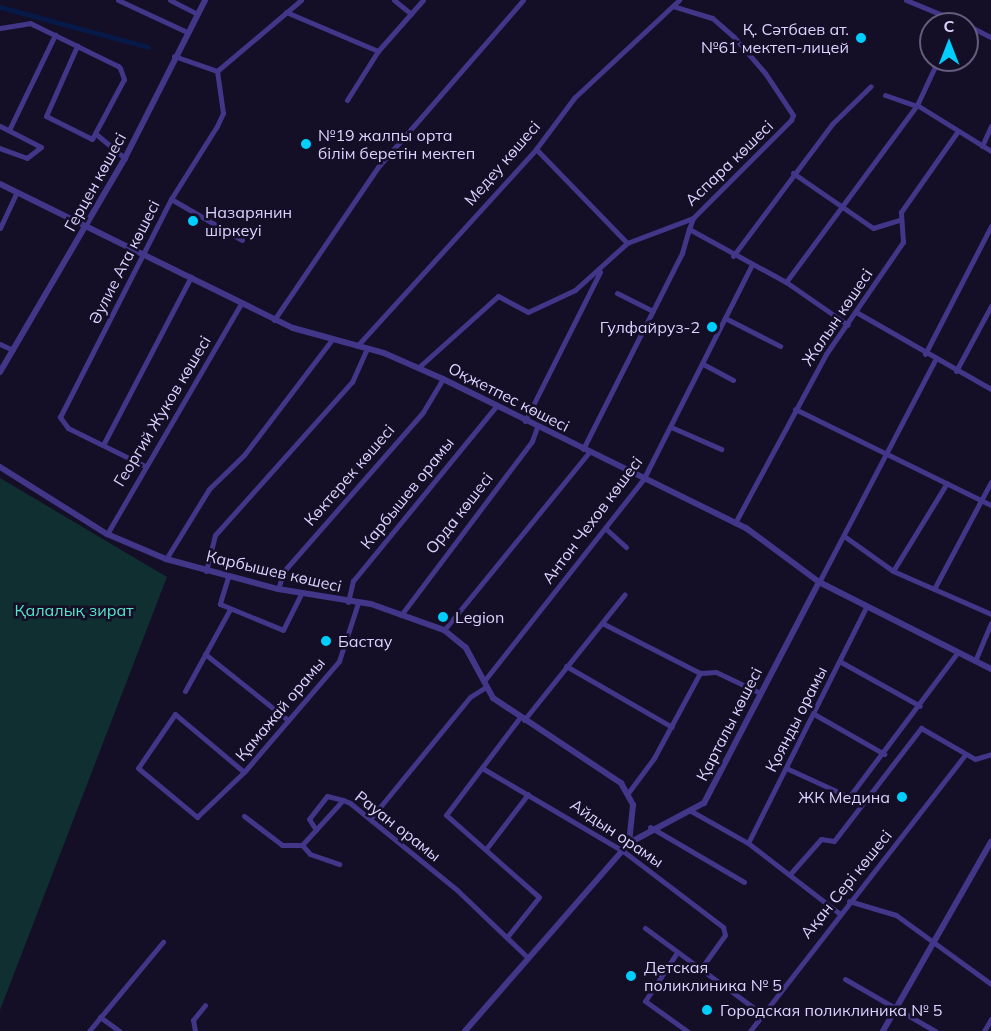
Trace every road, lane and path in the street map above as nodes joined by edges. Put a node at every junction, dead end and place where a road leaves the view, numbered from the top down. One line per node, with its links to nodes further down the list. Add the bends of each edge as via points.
1 (118, 0): 18 (street)
2 (170, 0): 15 (street)
3 (205, 0): 15 (street, Герцен көшесі)
4 (301, 0): 13 (street)
5 (394, 0): 16 (street)
6 (423, 0): 16 (street)
7 (523, 0): 64 (street, via 378,167)
8 (679, 0): 12 (street, Медеу көшесі)
9 (906, 0): 11 (street)
10 (925, 0): 11 (street)
11 (918, 5): 14 (street)
12 (675, 7): 36 (street, Медеу көшесі, via 574,98); 44 (street, Аспара көшесі, via 712,18 734,37 793,115)
13 (286, 12): 21 (street); 23 (street)
14 (934, 12)
15 (197, 14): 18 (street, Герцен көшесі)
16 (411, 14): 21 (street)
17 (0, 28): 19 (street, via 30,23)
18 (186, 32): 22 (street, Герцен көшесі)
19 (55, 35): 20 (street); 30 (street)
20 (77, 46): 33 (street, via 118,66 124,77); 33 (street, via 46,116)
21 (378, 51): 27 (street)
22 (174, 56): 23 (street); 38 (street, Герцен көшесі)
23 (217, 71): 42 (street, Әулие Ата көшесі, via 223,113)
24 (932, 72): 28 (street)
25 (871, 86): 39 (street)
26 (885, 95): 28 (street)
27 (347, 100)
28 (916, 105): 31 (street); 43 (street)
29 (991, 126): 34 (street)
30 (4, 128): 32 (street); 35 (street, via 41,147 27,158)
31 (958, 131): 34 (street); 45 (street)
32 (0, 134)
33 (94, 136): 38 (street)
34 (982, 146): 37 (street)
35 (0, 148)
36 (536, 149): 51 (street); 68 (street, Медеу көшесі)
37 (991, 151)
38 (125, 158): 46 (street, Герцен көшесі)
39 (793, 173): 43 (street); 53 (street)
40 (0, 184): 41 (street, Оқжетпес көшесі)
41 (17, 192): 46 (street, Оқжетпес көшесі); 48 (street)
42 (171, 199): 50 (street); 52 (street, Әулие Ата көшесі)
43 (842, 207): 45 (street, via 877,230); 57 (street)
44 (693, 218): 49 (street); 51 (street, Аспара көшесі)
45 (900, 220): 62 (street, Жалын көшесі, via 903,242)
46 (87, 224): 52 (street, Оқжетпес көшесі); 71 (street, Герцен көшесі)
47 (991, 226): 72 (street)
48 (0, 228)
49 (689, 229): 53 (street); 61 (street)
50 (242, 240)
51 (627, 243): 55 (street, Аспара көшесі)
52 (144, 252): 56 (street, Оқжетпес көшесі); 86 (street, Әулие Ата көшесі, via 60,417 68,428)
53 (734, 256): 54 (street)
54 (751, 266): 57 (street); 63 (street, Антон Чехов көшесі)
55 (600, 270): 75 (street, Аспара көшесі, via 575,290 525,312 508,297 498,296); 83 (street)
56 (191, 277): 59 (street, Оқжетпес көшесі); 86 (street)
57 (786, 282): 65 (street)
58 (617, 293): 61 (street)
59 (241, 304): 64 (street, Оқжетпес көшесі); 90 (street, Георгий Жуков көшесі)
60 (991, 306): 76 (street)
61 (653, 311): 88 (street)
62 (856, 312): 65 (street, Жалын көшесі); 72 (street)
63 (725, 318): 69 (street); 74 (street, Антон Чехов көшесі)
64 (274, 320): 66 (street, Оқжетпес көшесі)
65 (848, 325): 82 (street, Жалын көшесі)
66 (331, 341): 68 (street, Оқжетпес көшесі); 102 (street, via 244,455 209,489)
67 (0, 344): 71 (street)
68 (357, 346): 70 (street, Оқжетпес көшесі)
69 (780, 346)
70 (367, 348): 75 (street, Оқжетпес көшесі); 103 (street, via 352,382 215,535)
71 (12, 350): 77 (street, Герцен көшесі)
72 (926, 354): 73 (street)
73 (934, 360): 76 (street); 89 (street, Қарталы көшесі)
74 (703, 364): 79 (street); 85 (street, Антон Чехов көшесі)
75 (419, 368): 78 (street, Оқжетпес көшесі)
76 (956, 371): 80 (street)
77 (0, 372)
78 (443, 379): 81 (street, Оқжетпес көшесі); 107 (street, Көктерек көшесі, via 423,412 284,571)
79 (733, 380)
80 (991, 389)
81 (496, 406): 83 (street, Оқжетпес көшесі); 111 (street, Карбышев орамы, via 353,581)
82 (795, 409): 89 (street); 97 (street, Жалын көшесі)
83 (525, 421): 84 (street, Оқжетпес көшесі)
84 (537, 427): 88 (street, Оқжетпес көшесі); 116 (street, Орда көшесі, via 532,441)
85 (671, 427): 87 (street); 92 (street, Антон Чехов көшесі)
86 (103, 445): 90 (street, Әулие Ата көшесі)
87 (721, 449)
88 (586, 451): 92 (street, Оқжетпес көшесі); 119 (street)
89 (886, 451): 94 (street); 100 (street, Қарталы көшесі)
90 (145, 466): 99 (street, Георгий Жуков көшесі)
91 (0, 467): 99 (street, Карбышев көшесі)
92 (644, 480): 97 (street, Оқжетпес көшесі); 98 (street, Антон Чехов көшесі)
93 (991, 482): 95 (street)
94 (947, 483): 95 (street); 104 (street)
95 (981, 499): 96 (street); 108 (street)
96 (991, 505)
97 (735, 523): 106 (street, Оқжетпес көшесі)
98 (606, 529): 101 (street); 127 (street, Антон Чехов көшесі)
99 (107, 534): 102 (street, Карбышев көшесі)
100 (844, 536): 104 (street); 106 (street, Қарталы көшесі)
101 (626, 547)
102 (166, 559): 103 (street, Карбышев көшесі)
103 (206, 571): 105 (street, Карбышев көшесі)
104 (893, 571): 108 (street)
105 (228, 577): 107 (street, Карбышев көшесі); 114 (street, via 220,604)
106 (819, 582): 113 (street, Оқжетпес көшесі); 129 (street, Қарталы көшесі)
107 (278, 589): 109 (street, Карбышев көшесі)
108 (934, 589): 115 (street)
109 (301, 594): 111 (street, Карбышев көшесі); 114 (street, via 283,630)
110 (625, 594): 117 (street)
111 (348, 602): 112 (street, Карбышев көшесі)
112 (358, 603): 116 (street, Карбышев көшесі); 133 (street, Қамажай орамы, via 339,661)
113 (866, 607): 120 (street, Оқжетпес көшесі); 123 (street, Қоянды орамы)
114 (230, 609): 121 (street)
115 (991, 614)
116 (401, 615): 119 (street, Карбышев көшесі)
117 (602, 623): 124 (street); 126 (street)
118 (991, 623): 122 (street)
119 (444, 630): 127 (street, Карбышев көшесі, via 466,648)
120 (957, 653): 122 (street, Оқжетпес көшесі); 130 (street)
121 (205, 654): 128 (street); 133 (street)
122 (975, 661): 125 (street, Оқжетпес көшесі)
123 (841, 662): 130 (street); 131 (street, Қоянды орамы)
124 (566, 666): 132 (street); 134 (street)
125 (991, 669)
126 (700, 674): 129 (street, via 716,672); 134 (street)
127 (485, 684): 132 (street, Карбышев көшесі); 146 (street, Антон Чехов көшесі, via 470,697)
128 (185, 691)
129 (760, 693): 144 (street, Қарталы көшесі, via 704,803)
130 (920, 706): 135 (street)
131 (814, 714): 135 (street); 139 (street, Қоянды орамы)
132 (522, 719): 138 (street); 141 (street, Карбышев көшесі, via 614,777)
133 (288, 720): 140 (street, Қамажай орамы)
134 (672, 727): 141 (street)
135 (884, 754): 139 (street, via 851,796 841,798)
136 (965, 754): 137 (street, via 975,759); 156 (street, via 921,728 834,841 821,840); 158 (street, Ақан Сері көшесі)
137 (991, 754)
138 (482, 768): 142 (street, Айдын орамы); 153 (street, via 446,815)
139 (786, 768): 151 (street, Қоянды орамы)
140 (244, 772): 140 (street, Қамажай орамы, via 175,714 138,768 197,817)
141 (628, 793): 150 (street, via 633,806)
142 (528, 794): 153 (street); 154 (street, Айдын орамы)
143 (343, 800): 146 (street, Рауан орамы); 148 (street, Рауан орамы); 148 (street, via 327,796 309,819)
144 (691, 811): 147 (street, Қарталы көшесі); 151 (street)
145 (244, 816): 152 (street, via 282,845)
146 (371, 818): 161 (street, Рауан орамы)
147 (650, 827): 150 (street, Қарталы көшесі); 157 (street, Айдын орамы)
148 (316, 830): 152 (street, Рауан орамы)
149 (991, 842): 163 (street)
150 (629, 843): 154 (street, Қарталы көшесі)
151 (748, 843): 156 (street)
152 (302, 845): 155 (street, via 310,854)
153 (486, 849): 161 (street, via 539,899)
154 (623, 851): 165 (street, Қарталы көшесі); 166 (street, Айдын орамы, via 723,927 724,935)
155 (339, 864)
156 (791, 873): 159 (street)
157 (744, 882)
158 (849, 901): 159 (street, Ақан Сері көшесі); 163 (street, via 896,915)
159 (839, 913): 171 (street, Ақан Сері көшесі)
160 (645, 928): 164 (street)
161 (507, 937): 165 (street, Рауан орамы)
162 (163, 942): 172 (street)
163 (934, 942): 168 (street); 170 (street)
164 (676, 954): 166 (street); 178 (street, via 645,1001)
165 (527, 957): 177 (street, Қарталы көшесі)
166 (699, 971): 171 (street)
167 (845, 979): 170 (street)
168 (991, 984)
169 (205, 1005): 176 (street, via 193,1020)
170 (896, 1007): 180 (street); 181 (street)
171 (762, 1014): 179 (street, Ақан Сері көшесі)
172 (100, 1017): 174 (street); 175 (street)
173 (991, 1020): 182 (street)
174 (89, 1031)
175 (119, 1031)
176 (195, 1031)
177 (465, 1031)
178 (687, 1031)
179 (750, 1031)
180 (883, 1031)
181 (935, 1031)
182 (984, 1031)

